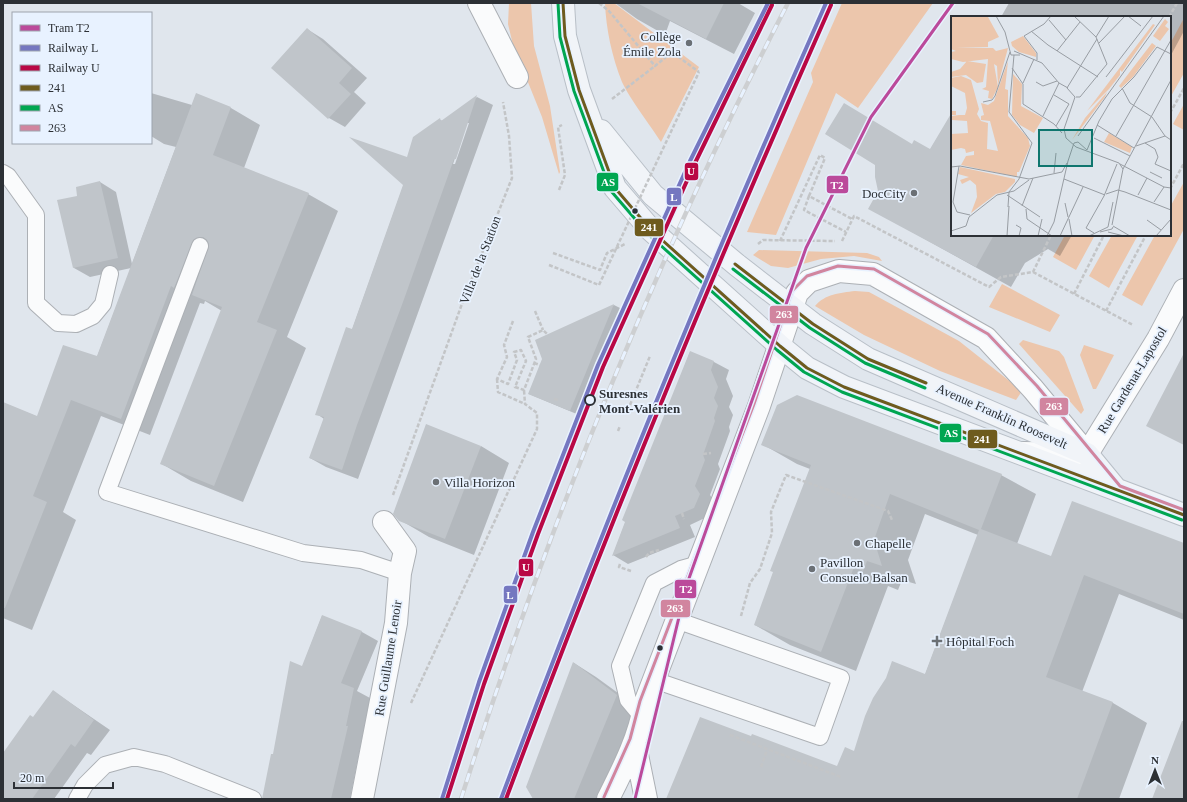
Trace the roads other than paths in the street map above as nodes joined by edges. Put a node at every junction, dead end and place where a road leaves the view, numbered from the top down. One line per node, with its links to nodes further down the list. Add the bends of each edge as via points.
1 (479, 3): 3 (street)
2 (563, 3): 4 (main road, Avenue Franklin Roosevelt, via 565,36 579,90)
3 (517, 77)
4 (589, 116): 9 (main road, Avenue Franklin Roosevelt, via 653,195); 10 (main road, Avenue Franklin Roosevelt, via 615,188 628,204 651,230)
5 (3, 173): 7 (lane, via 8,176 36,215 36,303 58,323 76,324 93,316 103,304)
6 (200, 246): 17 (lane, via 107,492 303,554 362,560)
7 (110, 274)
8 (1184, 290): 12 (street, Rue Gardenat-Lapostol, via 1158,339)
9 (792, 308): 10 (street); 12 (main road, Avenue Franklin Roosevelt, via 868,358); 12 (street, Avenue Franklin Roosevelt, via 797,293 809,282 839,271 873,274 986,338)
10 (780, 346): 11 (main road, Avenue Franklin Roosevelt, via 807,368 844,387); 16 (street)
11 (1022, 453): 12 (street); 13 (main road, Avenue Franklin Roosevelt)
12 (1087, 454): 13 (main road, Avenue Franklin Roosevelt)
13 (1117, 490): 14 (main road, Avenue Franklin Roosevelt)
14 (1184, 515)
15 (384, 522): 17 (street, Rue Guillaume Lenoir, via 405,551)
16 (699, 564): 18 (street); 20 (lane, via 681,569 654,583 620,666 628,700)
17 (400, 573): 24 (street, Rue Guillaume Lenoir, via 396,623)
18 (676, 620): 19 (street); 19 (lane, via 841,678 820,737)
19 (654, 680): 20 (street, via 645,703)
20 (643, 718): 21 (street)
21 (635, 745): 25 (street); 26 (street)
22 (77, 799): 23 (lane, via 85,785 105,766 134,757 165,764)
23 (253, 799)
24 (362, 799)
25 (608, 799)
26 (646, 799)

